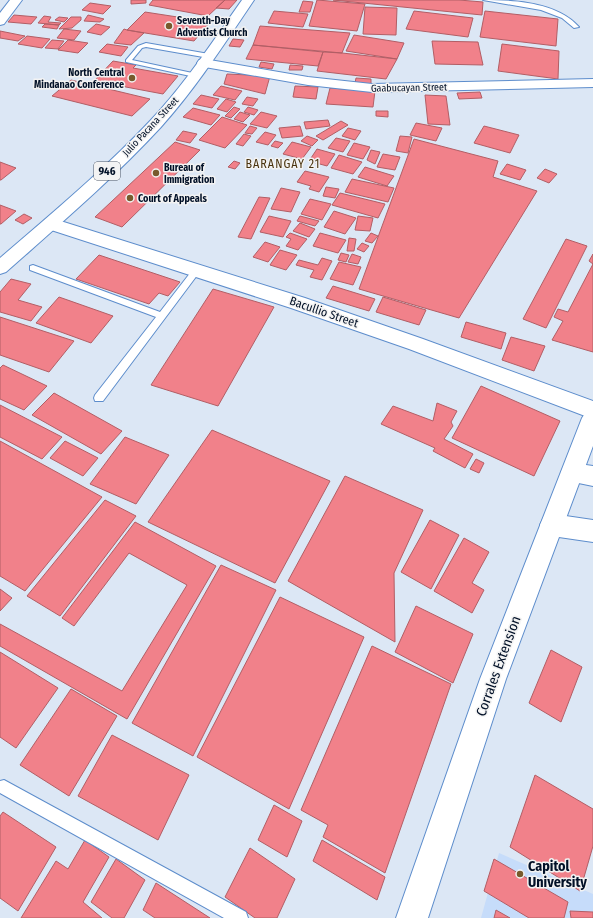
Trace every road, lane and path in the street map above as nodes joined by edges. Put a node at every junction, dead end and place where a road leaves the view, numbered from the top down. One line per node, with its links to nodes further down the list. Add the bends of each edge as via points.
1 (16, 0): 4 (main road)
2 (248, 0): 6 (main road, Julio Pacana Street / 946)
3 (486, 0): 5 (lane, via 542,8 564,17)
4 (0, 21)
5 (576, 27)
6 (203, 65): 6 (lane, via 146,44 128,61); 7 (main road, Gaabucayan Street, via 372,88); 8 (main road, Julio Pacana Street / 946, via 141,139)
7 (593, 83)
8 (51, 224): 9 (main road, Julio Pacana Street / 946); 11 (main road, Bacullio Street)
9 (0, 268)
10 (33, 268): 12 (lane)
11 (197, 270): 12 (lane); 14 (main road, Bacullio Street, via 408,342)
12 (162, 316): 13 (lane)
13 (99, 398)
14 (593, 410)
15 (593, 418): 16 (main road, Corrales Extension)
16 (582, 475): 17 (main road, Corrales Extension)
17 (552, 525): 18 (main road); 21 (main road, Corrales Extension, via 493,678)
18 (593, 531)
19 (4, 787): 20 (lane)
20 (240, 918)
21 (412, 918)

